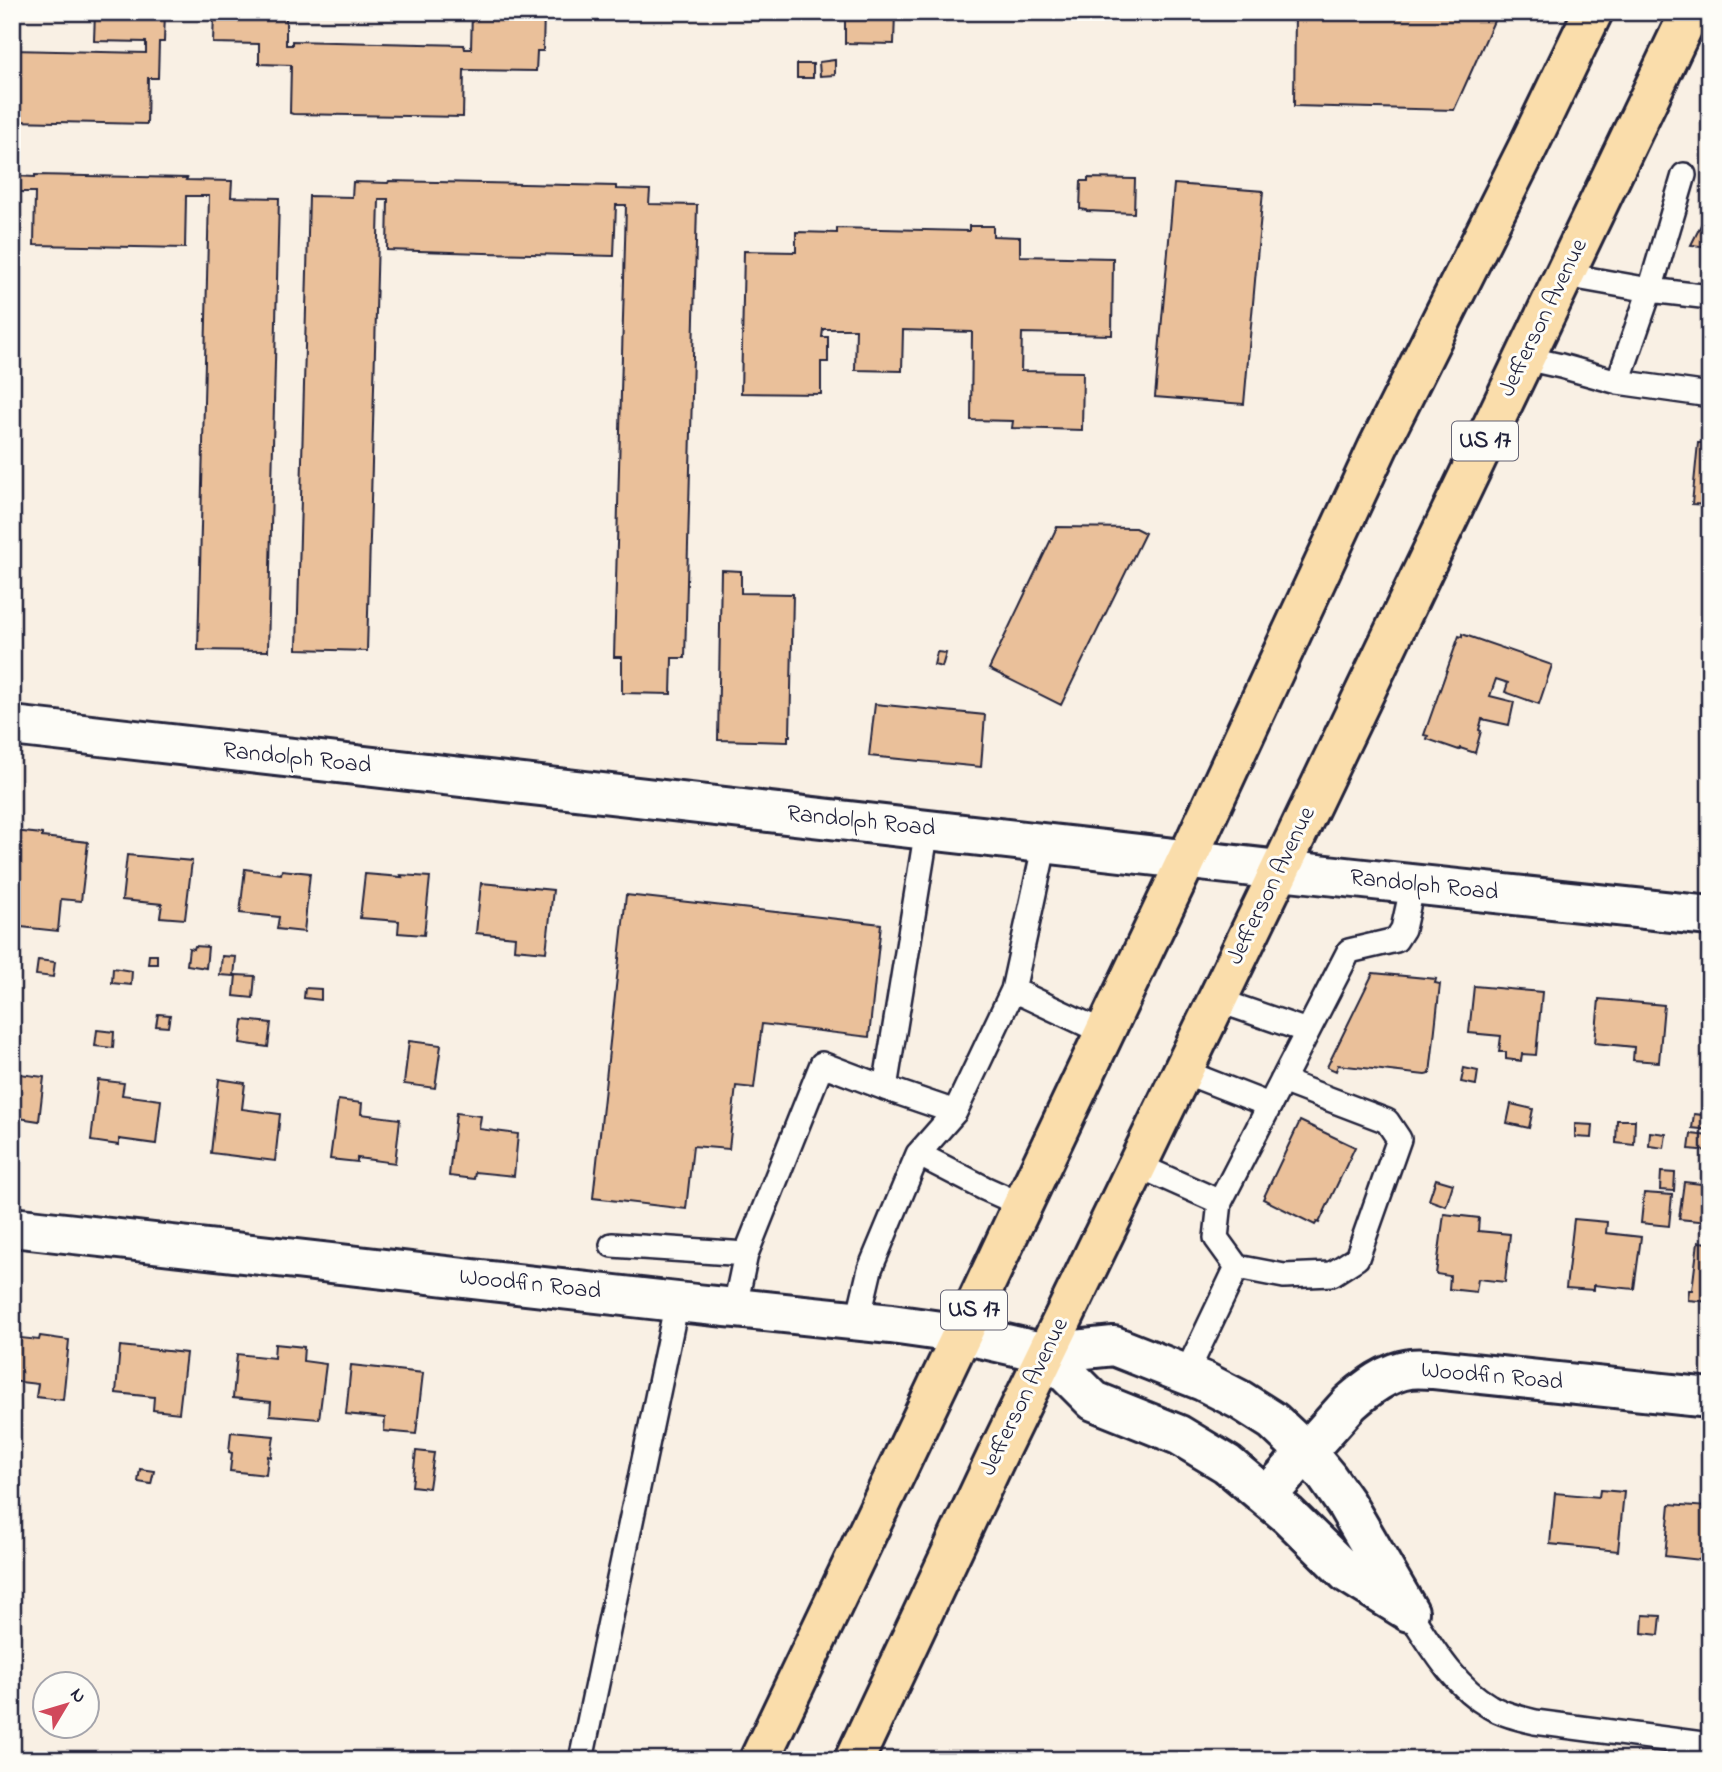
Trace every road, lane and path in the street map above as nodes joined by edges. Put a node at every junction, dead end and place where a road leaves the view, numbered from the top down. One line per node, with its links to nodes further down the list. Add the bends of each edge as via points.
1 (1593, 12): 13 (main road, US 17, via 1378,447)
2 (1690, 12): 4 (main road, Jefferson Avenue / US 17)
3 (1684, 175): 5 (lane)
4 (1565, 275): 5 (lane); 7 (main road, Jefferson Avenue / US 17)
5 (1650, 290): 6 (lane); 8 (lane)
6 (1710, 298)
7 (1525, 358): 8 (lane); 14 (main road, Jefferson Avenue / US 17)
8 (1618, 382): 9 (lane)
9 (1710, 395)
10 (12, 726): 11 (street, Randolph Road)
11 (928, 829): 12 (street, Randolph Road); 23 (lane)
12 (1045, 843): 13 (street, Randolph Road); 17 (lane)
13 (1187, 859): 14 (street, Randolph Road); 20 (main road, US 17)
14 (1280, 870): 15 (street, Randolph Road); 18 (main road, Jefferson Avenue / US 17)
15 (1413, 884): 16 (street, Randolph Road); 19 (lane, via 1403,929 1396,940 1349,951)
16 (1710, 916)
17 (1013, 990): 20 (lane); 25 (lane)
18 (1217, 1000): 19 (lane); 21 (main road, Jefferson Avenue / US 17)
19 (1307, 1031): 22 (lane)
20 (1104, 1033): 29 (main road, US 17)
21 (1182, 1071): 24 (lane); 27 (main road, Jefferson Avenue / US 17)
22 (1282, 1081): 24 (lane); 33 (lane, via 1387,1121 1399,1139 1357,1258 1332,1274 1284,1276)
23 (886, 1088): 25 (lane); 32 (lane, via 822,1064)
24 (1269, 1105): 28 (lane)
25 (955, 1112): 26 (lane)
26 (918, 1154): 29 (lane); 36 (lane, via 870,1269)
27 (1137, 1166): 28 (lane); 38 (main road, Jefferson Avenue / US 17)
28 (1220, 1202): 33 (lane, via 1216,1238)
29 (1022, 1205): 37 (main road, US 17)
30 (12, 1227): 34 (street, Woodfin Road)
31 (612, 1245): 32 (lane)
32 (746, 1254): 35 (lane)
33 (1237, 1267): 39 (lane)
34 (677, 1302): 35 (street, Woodfin Road); 45 (lane)
35 (735, 1307): 36 (street, Woodfin Road)
36 (858, 1320): 37 (street, Woodfin Road)
37 (962, 1335): 38 (street, Woodfin Road); 46 (main road, US 17)
38 (1045, 1353): 39 (street, Woodfin Road, via 1114,1346); 42 (street, via 1094,1401 1179,1435 1227,1464); 47 (main road, Jefferson Avenue / US 17)
39 (1186, 1374): 41 (street, Woodfin Road, via 1273,1421)
40 (1710, 1398): 41 (street, Woodfin Road, via 1410,1369 1362,1392)
41 (1307, 1453): 42 (street, Woodfin Road); 43 (street, Woodfin Road, via 1346,1504)
42 (1267, 1496): 43 (street, via 1347,1573)
43 (1409, 1612): 44 (lane, via 1447,1667 1489,1707 1535,1722)
44 (1710, 1745)
45 (581, 1760)
46 (759, 1760)
47 (854, 1760)

